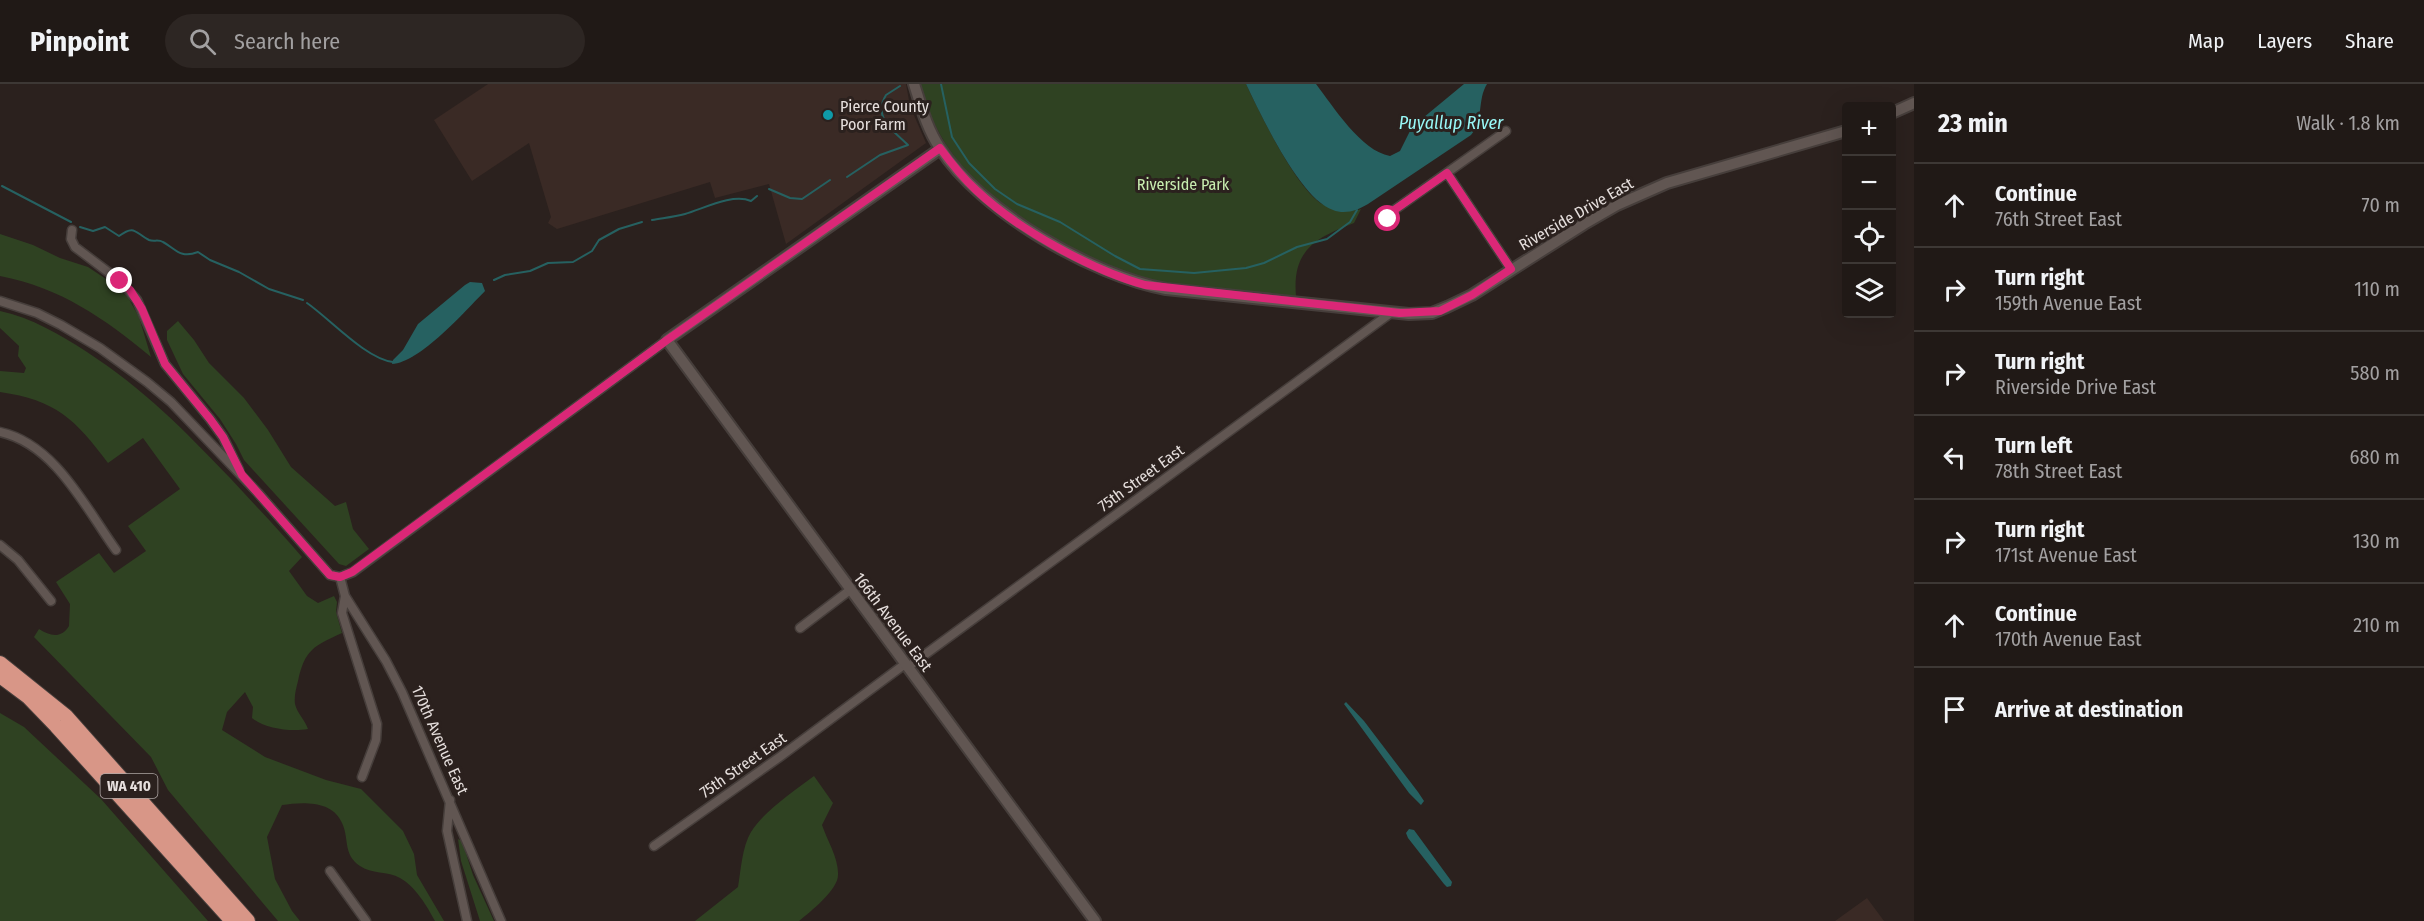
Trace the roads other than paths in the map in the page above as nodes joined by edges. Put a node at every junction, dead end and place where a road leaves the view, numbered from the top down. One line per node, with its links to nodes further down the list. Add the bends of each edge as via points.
1 (914, 84): 6 (street, Riverside Drive East, via 927,124)
2 (1914, 103): 3 (street)
3 (1896, 110)
4 (1506, 131): 7 (street)
5 (1842, 132): 10 (street, Riverside Drive East, via 1667,183 1617,206)
6 (940, 148): 12 (street, Riverside Drive East, via 975,190 998,209 1086,261 1128,280 1166,289); 13 (street)
7 (1447, 173): 8 (street, via 1390,213); 10 (street)
8 (1388, 219)
9 (72, 230): 15 (street, via 75,247 120,281 137,300 165,364 223,437)
10 (1511, 269): 12 (street, Riverside Drive East, via 1440,311)
11 (0, 301): 15 (street, via 61,325 125,365 171,402)
12 (1392, 312): 24 (street, 75th Street East)
13 (667, 340): 18 (street); 19 (street, 166th Avenue East)
14 (0, 432): 17 (street, via 29,442 51,460)
15 (242, 475): 18 (street, via 330,575)
16 (0, 545): 21 (street, via 18,560)
17 (116, 550)
18 (340, 577): 20 (street, 170th Avenue East)
19 (850, 590): 22 (street); 24 (street, 166th Avenue East)
20 (345, 596): 26 (street, via 342,613 377,724 376,740); 27 (street, 170th Avenue East, via 394,676)
21 (51, 601)
22 (800, 628)
23 (0, 663): 31 (highway, WA 410, via 66,716)
24 (907, 666): 28 (street, 75th Street East); 35 (street, 166th Avenue East)
25 (0, 676): 30 (highway, WA 410, via 56,726)
26 (362, 777)
27 (450, 800): 33 (street, via 447,831); 34 (street, 170th Avenue East)
28 (654, 846)
29 (330, 871): 32 (street)
30 (232, 921)
31 (248, 921)
32 (366, 921)
33 (467, 921)
34 (501, 921)
35 (1095, 921)

